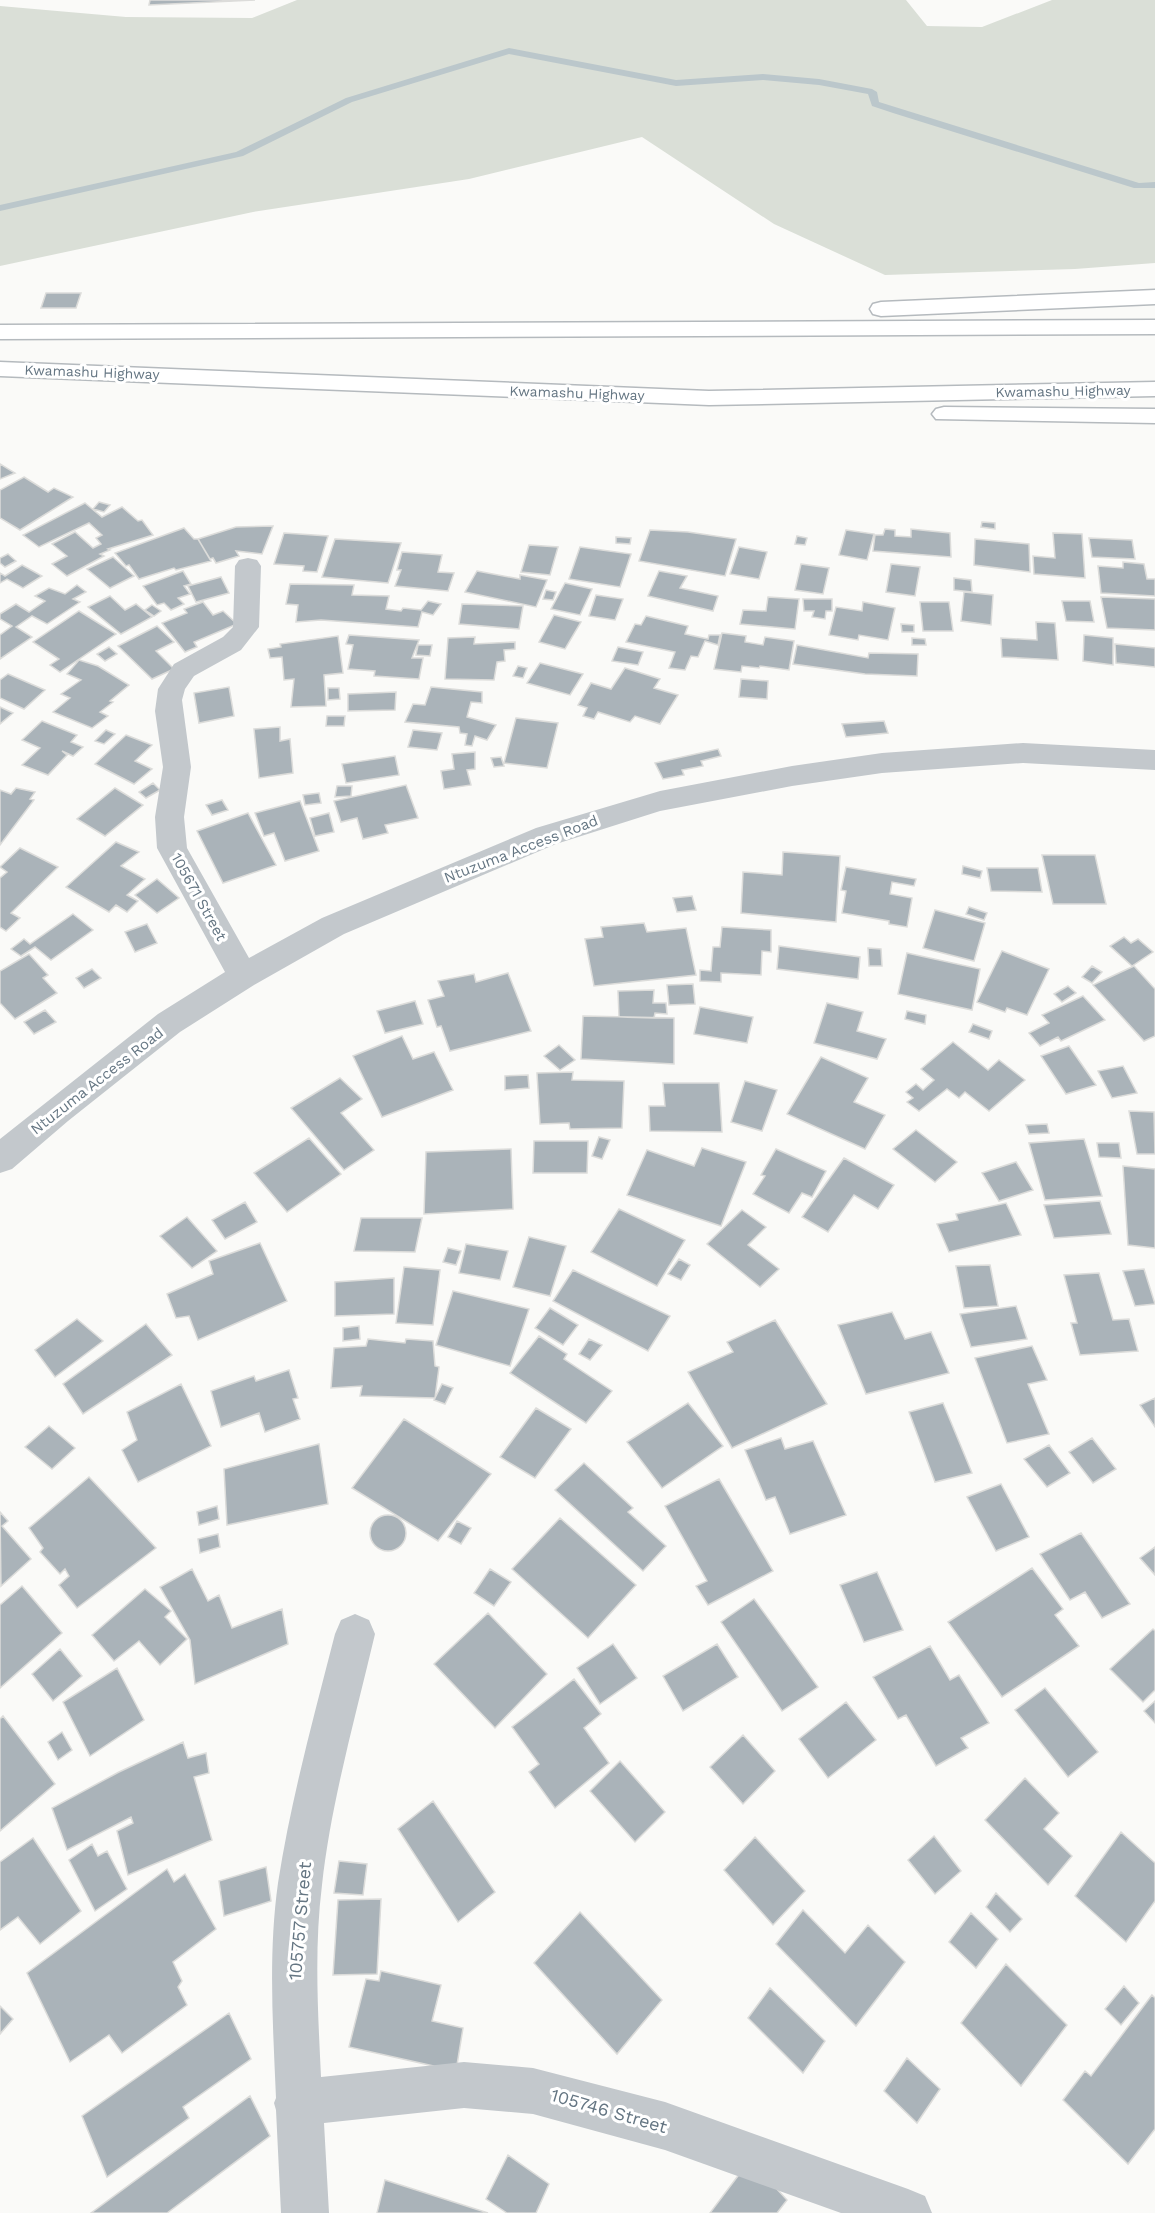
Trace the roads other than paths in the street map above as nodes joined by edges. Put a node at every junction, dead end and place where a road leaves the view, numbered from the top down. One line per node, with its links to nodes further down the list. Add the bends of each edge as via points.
1 (1155, 297): 3 (main road)
2 (1155, 327): 3 (main road)
3 (432, 330): 4 (main road)
4 (0, 332)
5 (0, 369): 7 (main road, Kwamashu Highway)
6 (1155, 389): 7 (main road, Kwamashu Highway)
7 (709, 398): 8 (main road, via 836,411)
8 (1155, 416)
9 (248, 566): 11 (street, 105671 Street, via 243,633 229,646 184,671 167,702 177,769 167,833)
10 (1155, 760): 11 (street, Ntuzuma Access Road, via 1023,753 882,763 792,776 631,808 546,836 398,897 333,926)
11 (243, 976): 12 (street, Ntuzuma Access Road, via 169,1023)
12 (0, 1159)
13 (355, 1634): 14 (street, 105757 Street, via 300,1884 293,1976)
14 (297, 2103): 15 (street, 105757 Street); 16 (street, 105746 Street, via 464,2085 533,2091 665,2126)
15 (304, 2213)
16 (908, 2213)

